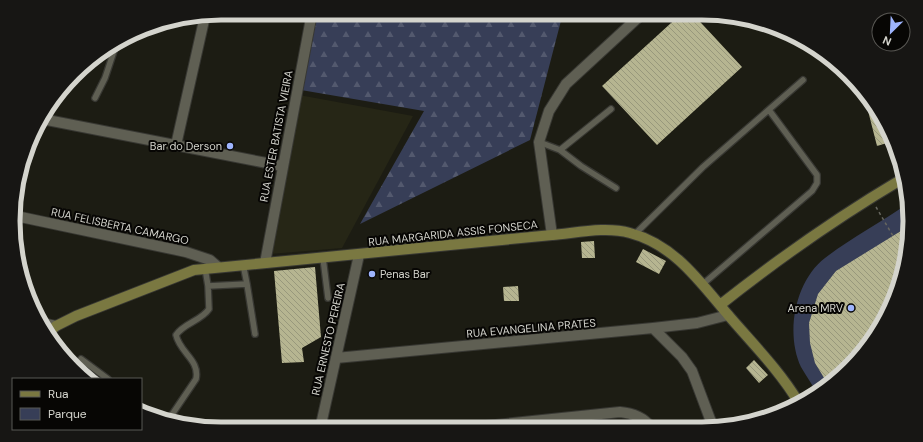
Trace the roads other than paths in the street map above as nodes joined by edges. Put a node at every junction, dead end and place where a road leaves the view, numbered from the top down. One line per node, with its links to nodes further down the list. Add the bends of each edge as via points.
1 (311, 20): 13 (street, RUA ESTER BATISTA VIEIRA)
2 (635, 20): 10 (street, via 566,84 549,111)
3 (204, 21): 11 (street)
4 (114, 51): 6 (lane)
5 (803, 80): 8 (lane)
6 (95, 98)
7 (611, 109): 12 (lane)
8 (769, 110): 17 (lane, via 703,167); 26 (lane, via 817,174 817,184)
9 (47, 120): 11 (street)
10 (539, 142): 12 (lane); 18 (street)
11 (176, 145): 13 (street)
12 (560, 150): 15 (lane)
13 (282, 166): 21 (street, RUA ESTER BATISTA VIEIRA)
14 (899, 182): 29 (street, via 832,222)
15 (616, 188)
16 (20, 217): 23 (street, RUA FELISBERTA CAMARGO, via 186,252 210,260)
17 (635, 234): 18 (street, RUA MARGARIDA ASSIS FONSECA, via 608,231); 26 (street, RUA MARGARIDA ASSIS FONSECA, via 655,242 673,254)
18 (552, 235): 19 (street, RUA MARGARIDA ASSIS FONSECA)
19 (359, 255): 20 (street, RUA MARGARIDA ASSIS FONSECA); 34 (street, RUA ERNESTO PEREIRA)
20 (323, 258): 21 (street, RUA MARGARIDA ASSIS FONSECA); 28 (lane)
21 (264, 263): 22 (street, RUA MARGARIDA ASSIS FONSECA)
22 (244, 264): 23 (street, RUA MARGARIDA ASSIS FONSECA); 25 (lane)
23 (217, 266): 24 (street, RUA MARGARIDA ASSIS FONSECA)
24 (205, 268): 27 (lane); 32 (street, RUA MARGARIDA ASSIS FONSECA, via 194,270)
25 (247, 284): 27 (lane); 33 (lane)
26 (703, 284): 29 (street, RUA MARGARIDA ASSIS FONSECA)
27 (208, 286): 38 (lane, via 209,309 176,336 178,344 194,363 197,372 196,379)
28 (328, 298)
29 (720, 305): 30 (street, RUA MARGARIDA ASSIS FONSECA)
30 (728, 315): 31 (street, RUA EVANGELINA PRATES, via 697,323); 37 (street, RUA MARGARIDA ASSIS FONSECA)
31 (653, 328): 34 (street, RUA EVANGELINA PRATES); 45 (street, via 692,371)
32 (53, 329)
33 (255, 334)
34 (336, 358): 40 (street, RUA ERNESTO PEREIRA)
35 (81, 359): 36 (lane)
36 (107, 378)
37 (796, 398)
38 (171, 416)
39 (583, 417): 41 (street); 42 (street); 43 (street); 44 (street, via 620,412 629,413)
40 (322, 422)
41 (530, 422)
42 (578, 422)
43 (583, 422)
44 (644, 422)
45 (711, 422)

